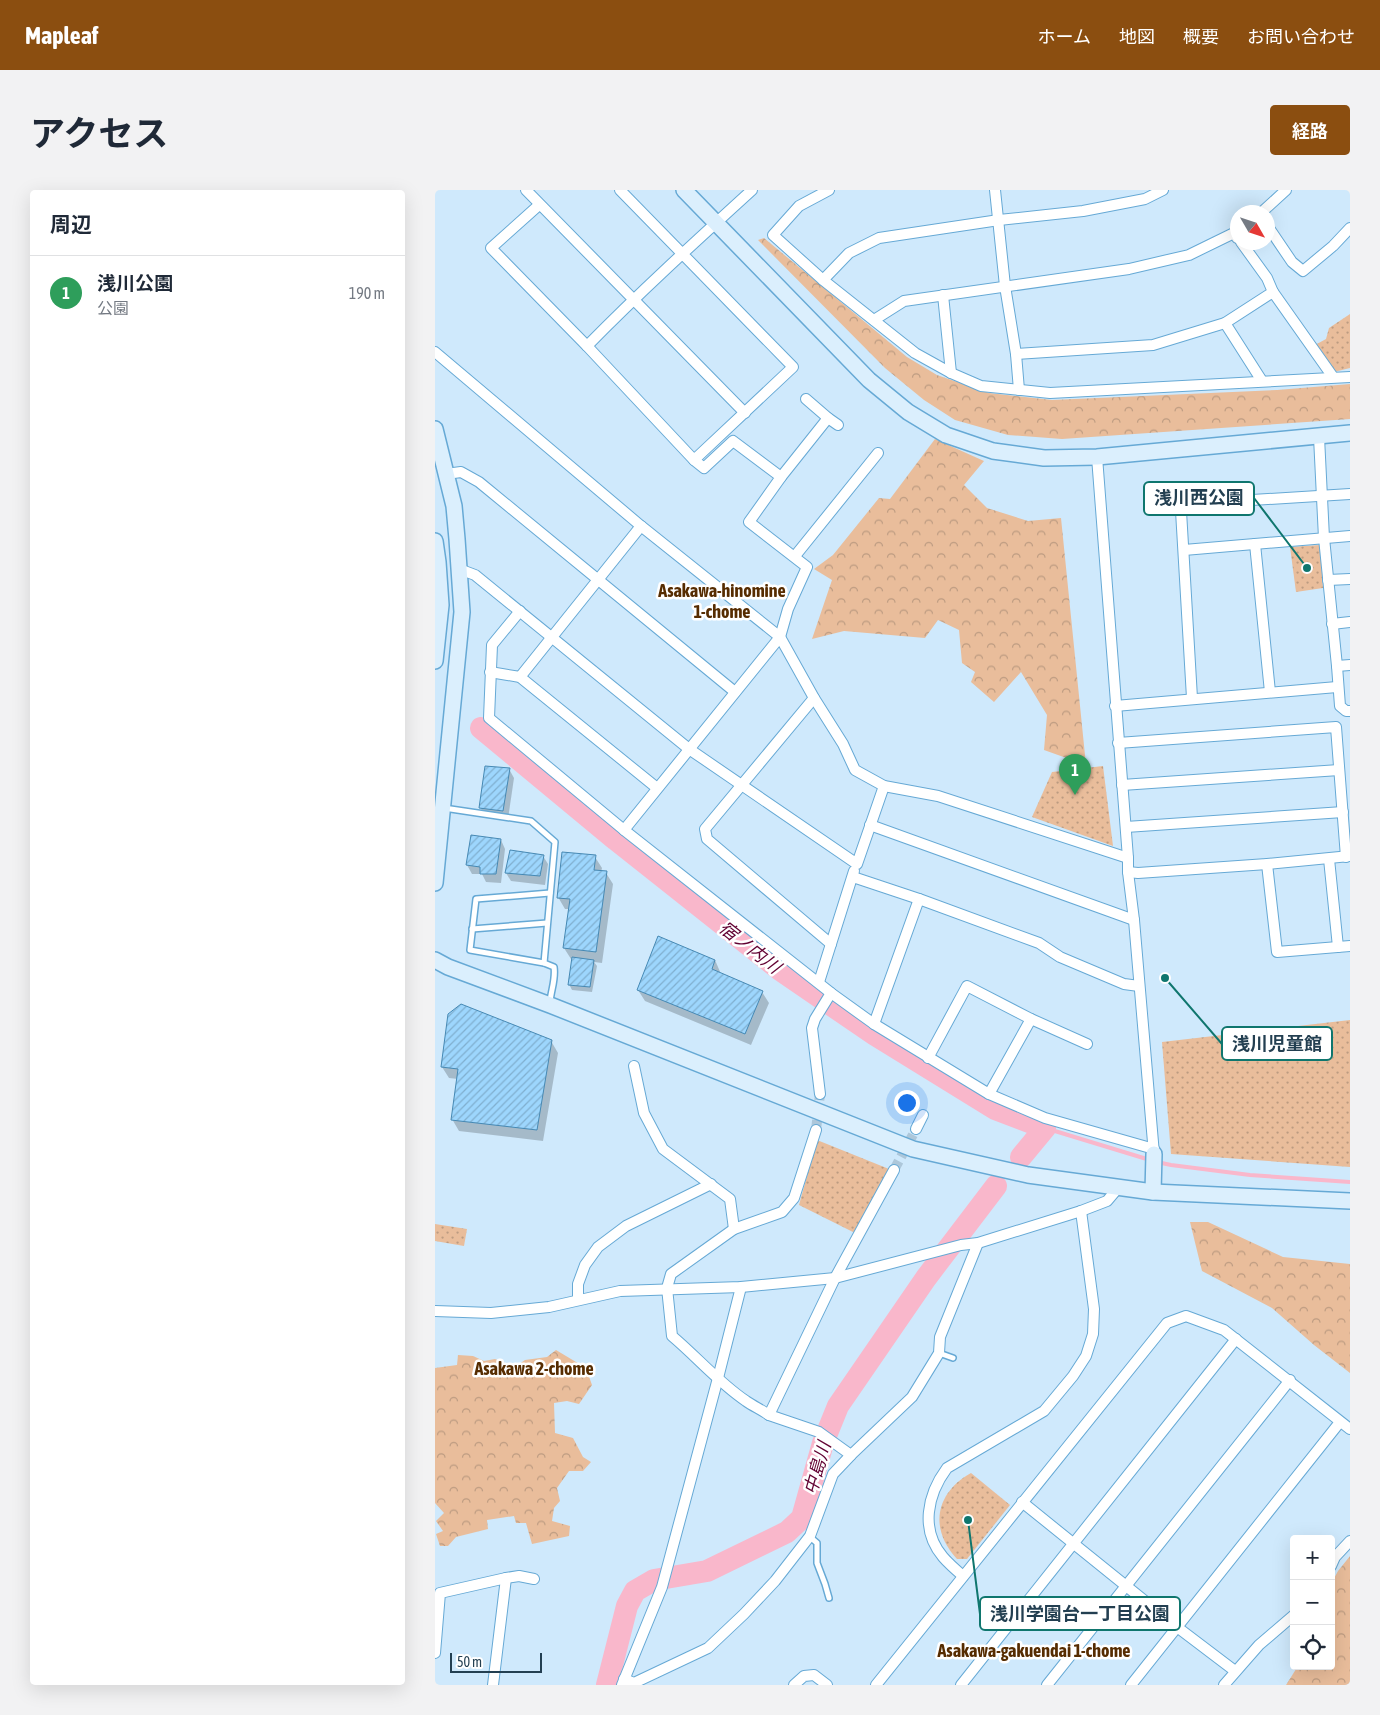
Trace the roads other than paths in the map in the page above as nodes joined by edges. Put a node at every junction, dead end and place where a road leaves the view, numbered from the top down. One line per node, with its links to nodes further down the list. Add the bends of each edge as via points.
1 (526, 190): 9 (street)
2 (620, 190): 17 (street)
3 (684, 190): 12 (street)
4 (751, 190): 12 (street)
5 (829, 190): 18 (street, via 799,206 773,235)
6 (995, 190): 11 (street)
7 (1163, 190): 11 (street, via 1145,199 1083,211)
8 (1286, 190): 10 (street)
9 (539, 204): 22 (street); 25 (street, via 491,248)
10 (1270, 205)
11 (999, 220): 18 (street, via 879,238 849,253); 19 (street)
12 (716, 223): 17 (street); 41 (street, via 869,380 908,412 946,434 993,451 1043,458)
13 (1350, 228): 15 (street, via 1303,271 1292,262)
14 (1230, 235): 19 (street, via 1189,255 1129,269)
15 (1275, 238)
16 (1247, 250): 20 (street)
17 (683, 255): 22 (street); 34 (street, via 793,367)
18 (823, 280): 23 (street)
19 (1005, 286): 21 (street); 27 (street)
20 (1273, 292): 24 (street); 30 (street)
21 (943, 295): 23 (street, via 904,301); 28 (street)
22 (633, 299): 25 (street); 34 (street)
23 (874, 320): 28 (street, via 915,353)
24 (1225, 323): 27 (street, via 1153,345); 31 (street)
25 (587, 346): 42 (street)
26 (435, 352): 47 (street)
27 (1016, 354): 32 (street)
28 (951, 373): 32 (street, via 981,386)
29 (1350, 376): 30 (street)
30 (1333, 377): 31 (street)
31 (1262, 381): 32 (street, via 1051,393)
32 (1019, 390)
33 (806, 399): 35 (street)
34 (745, 413): 42 (street)
35 (828, 418): 36 (street); 44 (street)
36 (838, 425)
37 (435, 429): 43 (street)
38 (1350, 433): 39 (street)
39 (1319, 436): 41 (street); 46 (street)
40 (878, 452): 53 (street)
41 (1097, 457): 74 (street)
42 (695, 460): 44 (street, via 704,468 733,441)
43 (446, 474): 55 (street, via 453,506); 57 (street, via 461,472 479,482)
44 (781, 477): 53 (street, via 749,522)
45 (1350, 494): 46 (street)
46 (1323, 496): 49 (street); 52 (street, via 1187,504 1181,511)
47 (641, 526): 57 (street); 63 (street)
48 (1350, 536): 49 (street)
49 (1324, 538): 51 (street); 58 (street)
50 (435, 541): 54 (street)
51 (1255, 544): 52 (street); 71 (street)
52 (1184, 550): 73 (street)
53 (795, 556): 63 (street, via 807,567)
54 (437, 562): 55 (street); 64 (street, via 441,605)
55 (459, 569): 59 (street, via 475,575); 83 (street, via 462,612)
56 (1350, 579): 58 (street)
57 (598, 580): 62 (street); 70 (street)
58 (1328, 580): 61 (street)
59 (520, 610): 62 (street); 67 (street, via 492,645)
60 (1350, 622): 61 (street)
61 (1332, 624): 66 (street)
62 (552, 636): 68 (street); 77 (street)
63 (780, 637): 70 (street); 72 (street)
64 (435, 661)
65 (1350, 665): 66 (street)
66 (1337, 666): 69 (street)
67 (490, 672): 68 (street); 87 (street, via 489,718)
68 (520, 677): 82 (street)
69 (1337, 688): 71 (street); 75 (street, via 1340,706)
70 (735, 692): 77 (street)
71 (1270, 692): 73 (street)
72 (814, 698): 79 (street); 81 (street, via 855,770)
73 (1192, 698): 74 (street)
74 (1115, 706): 76 (street)
75 (1350, 711)
76 (1119, 743): 78 (street, via 1336,728); 80 (street)
77 (689, 749): 79 (street); 82 (street)
78 (1339, 770): 80 (street); 84 (street)
79 (742, 784): 91 (street); 101 (street, via 705,829 707,839)
80 (1122, 785): 86 (street)
81 (883, 786): 85 (street); 89 (street, via 938,796)
82 (657, 788): 87 (street)
83 (443, 808): 95 (street); 96 (lane, via 531,821 555,842)
84 (1343, 812): 86 (street); 88 (street)
85 (869, 825): 91 (street); 98 (street)
86 (1125, 827): 89 (street)
87 (624, 830): 106 (street)
88 (1348, 856): 90 (street)
89 (1128, 858): 93 (street)
90 (1329, 859): 92 (street); 103 (street)
91 (857, 864): 94 (street)
92 (1267, 864): 93 (street); 103 (street, via 1277,952)
93 (1128, 872): 98 (street)
94 (853, 876): 97 (street); 101 (street)
95 (435, 883)
96 (550, 893): 99 (lane); 100 (lane, via 476,899)
97 (919, 899): 107 (street, via 1039,943 1060,957 1124,984); 111 (street)
98 (1134, 920): 107 (street)
99 (547, 923): 100 (lane); 105 (lane)
100 (473, 929): 105 (lane, via 470,950)
101 (831, 944): 106 (street)
102 (1350, 946): 103 (street)
103 (1338, 947)
104 (435, 960): 109 (street)
105 (543, 963): 109 (lane, via 553,967 556,975)
106 (819, 982): 108 (street)
107 (1139, 986): 120 (street)
108 (830, 996): 111 (street); 115 (street, via 812,1028)
109 (550, 1005): 123 (street, via 913,1149 1028,1175)
110 (1031, 1019): 112 (street); 113 (street, via 967,986); 116 (street)
111 (874, 1024): 113 (street)
112 (1087, 1044)
113 (928, 1058): 116 (street)
114 (634, 1066): 122 (street, via 644,1113 663,1149)
115 (821, 1094)
116 (989, 1094): 120 (street, via 1045,1118 1136,1145)
117 (923, 1115): 119 (street)
118 (816, 1130): 127 (street, via 794,1198 782,1212)
119 (916, 1130)
120 (1154, 1157): 124 (street)
121 (894, 1170): 129 (street)
122 (711, 1184): 127 (street, via 730,1199); 132 (street, via 626,1226 597,1246 578,1284)
123 (1118, 1188): 124 (street); 126 (street, via 1107,1200)
124 (1153, 1192): 125 (street)
125 (1350, 1201)
126 (1081, 1211): 128 (street); 148 (street, via 1094,1309 1093,1334 1086,1356 1043,1411 947,1468 930,1499 931,1538 943,1557)
127 (734, 1229): 131 (street, via 671,1274)
128 (977, 1243): 129 (street); 135 (street, via 940,1337)
129 (835, 1278): 130 (street); 139 (street)
130 (741, 1287): 131 (street); 137 (street)
131 (667, 1288): 132 (street, via 620,1291); 137 (street, via 673,1336)
132 (578, 1299): 133 (street, via 549,1307 491,1313)
133 (435, 1310)
134 (1236, 1338): 138 (street); 143 (street, via 1186,1316 1167,1323); 146 (street)
135 (939, 1354): 136 (lane); 142 (street, via 912,1397)
136 (953, 1358)
137 (718, 1378): 139 (street); 157 (street, via 662,1587)
138 (1290, 1380): 140 (street); 151 (street)
139 (769, 1415): 142 (street, via 819,1432)
140 (1340, 1422): 141 (street); 154 (street)
141 (1350, 1429)
142 (851, 1455): 144 (street, via 833,1474)
143 (1022, 1502): 146 (street); 148 (street)
144 (810, 1536): 152 (lane, via 817,1543 817,1563); 157 (street, via 775,1581 708,1648 633,1683)
145 (1350, 1542): 147 (street)
146 (1073, 1544): 151 (street); 162 (street)
147 (1335, 1557)
148 (963, 1576): 161 (street)
149 (506, 1578): 150 (street); 155 (street, via 440,1593); 158 (street)
150 (535, 1579)
151 (1126, 1585): 154 (street); 163 (street)
152 (829, 1598)
153 (1290, 1618): 156 (street)
154 (1177, 1627): 156 (street); 164 (street)
155 (435, 1653)
156 (1235, 1672): 165 (street)
157 (623, 1682)
158 (493, 1685)
159 (795, 1685): 160 (street, via 804,1676 813,1675)
160 (827, 1685)
161 (876, 1685)
162 (961, 1685)
163 (1047, 1685)
164 (1131, 1685)
165 (1224, 1685)

